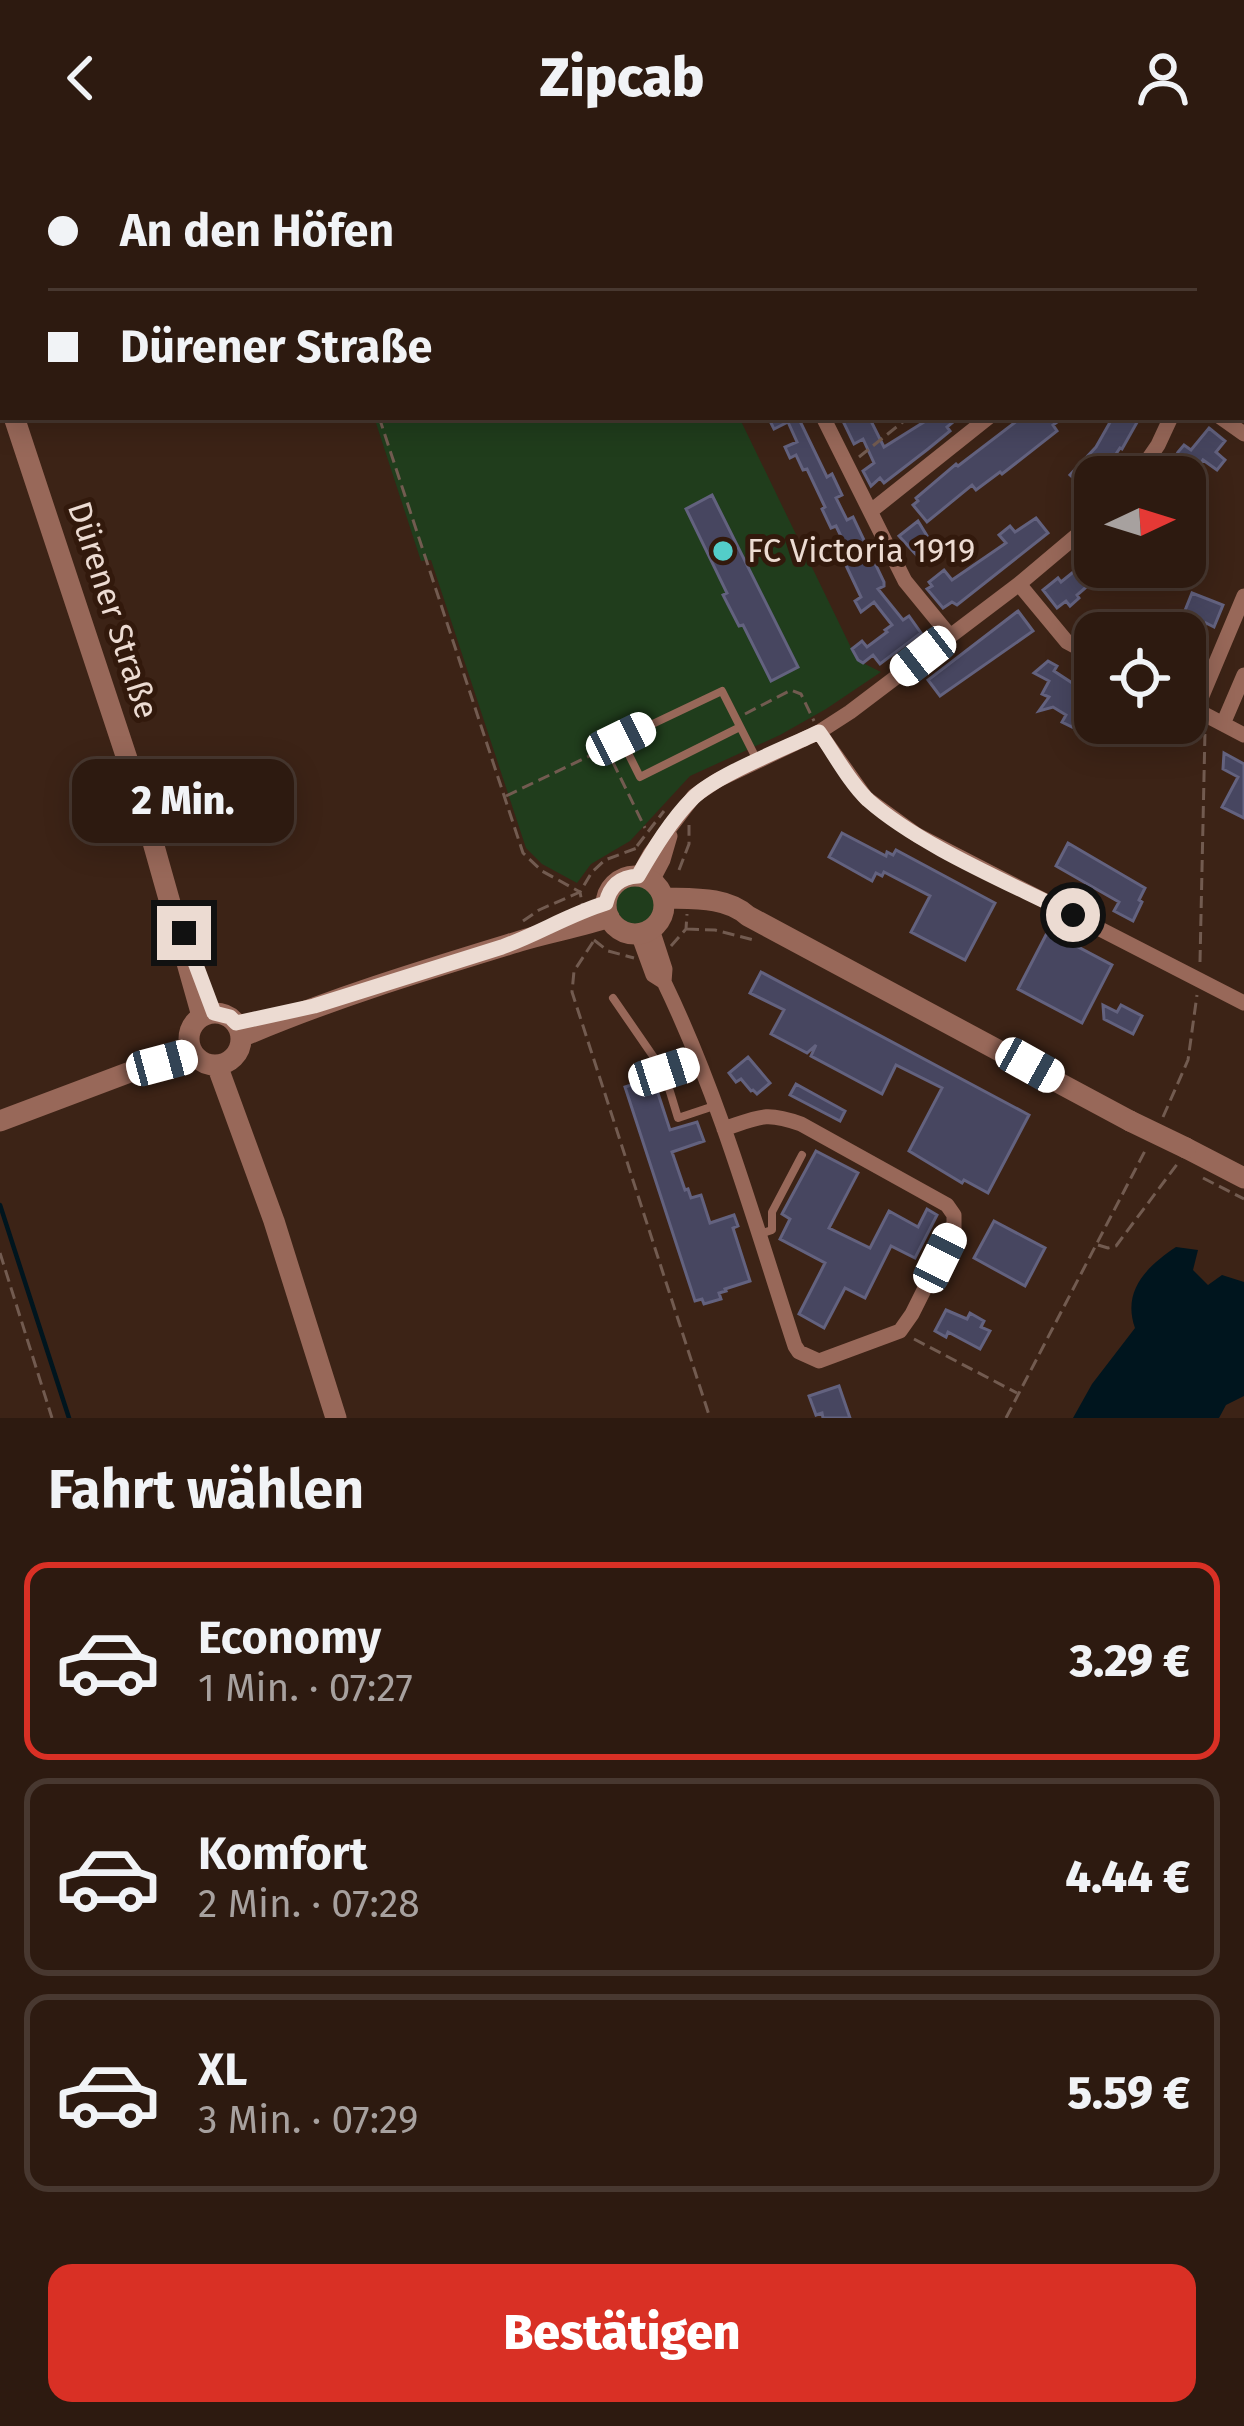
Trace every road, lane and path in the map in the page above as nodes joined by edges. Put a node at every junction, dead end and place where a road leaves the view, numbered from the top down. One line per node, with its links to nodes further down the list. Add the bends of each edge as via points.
1 (15, 420): 34 (street, Dürener Straße)
2 (380, 420): 24 (path)
3 (825, 420): 8 (street)
4 (905, 420): 8 (path)
5 (983, 420): 9 (street)
6 (1170, 420): 7 (street)
7 (1150, 456)
8 (848, 465): 9 (street)
9 (871, 511): 13 (street, via 905,581)
10 (1074, 538): 11 (street)
11 (1019, 584): 13 (street); 14 (street)
12 (1244, 596): 16 (street)
13 (950, 636): 20 (street)
14 (1074, 646)
15 (1244, 675): 17 (street)
16 (1206, 705)
17 (1206, 711)
18 (1206, 716): 21 (street)
19 (740, 727): 19 (lane, via 722,691 621,739 640,777); 20 (path, via 746,713 791,690); 23 (lane)
20 (819, 732): 23 (street); 31 (street, via 866,798 917,835)
21 (1244, 735)
22 (1204, 744): 31 (path)
23 (757, 762): 27 (street, via 694,796)
24 (505, 797): 26 (path, via 606,748); 27 (path, via 523,853 580,892 605,860 636,848)
25 (696, 813): 27 (path, via 679,869)
26 (647, 831)
27 (657, 857): 28 (street)
28 (656, 906): 29 (street, via 621,930); 29 (street, via 620,880); 30 (street); 30 (path, via 686,929); 45 (street, bridge, via 719,901 740,908)
29 (608, 910): 35 (street, via 568,916 523,940)
30 (652, 954): 37 (street); 55 (path, via 628,957 593,940 574,971 572,992)
31 (1198, 982): 33 (street); 42 (path, via 1188,1060)
32 (613, 998): 39 (lane)
33 (1244, 1003)
34 (208, 1015): 35 (street, via 230,1017); 36 (street, via 192,1027)
35 (238, 1030): 38 (street, via 239,1050)
36 (192, 1048): 38 (street, via 205,1063); 41 (street)
37 (698, 1060): 39 (lane); 40 (street)
38 (224, 1062): 54 (street)
39 (664, 1072): 40 (lane, via 678,1118)
40 (715, 1106): 43 (street)
41 (0, 1120)
42 (1159, 1124)
43 (724, 1129): 48 (street); 51 (street, via 776,1115 947,1205 954,1230)
44 (1149, 1144): 49 (path)
45 (1183, 1154): 47 (street); 49 (path, via 1116,1246)
46 (802, 1155): 48 (lane, via 772,1212 772,1230)
47 (1244, 1178)
48 (758, 1235): 51 (street, via 799,1352 829,1360)
49 (1097, 1245): 52 (path)
50 (0, 1253): 53 (path)
51 (900, 1331): 52 (path)
52 (1019, 1394): 56 (path)
53 (52, 1418)
54 (336, 1418)
55 (710, 1418)
56 (1006, 1418)

